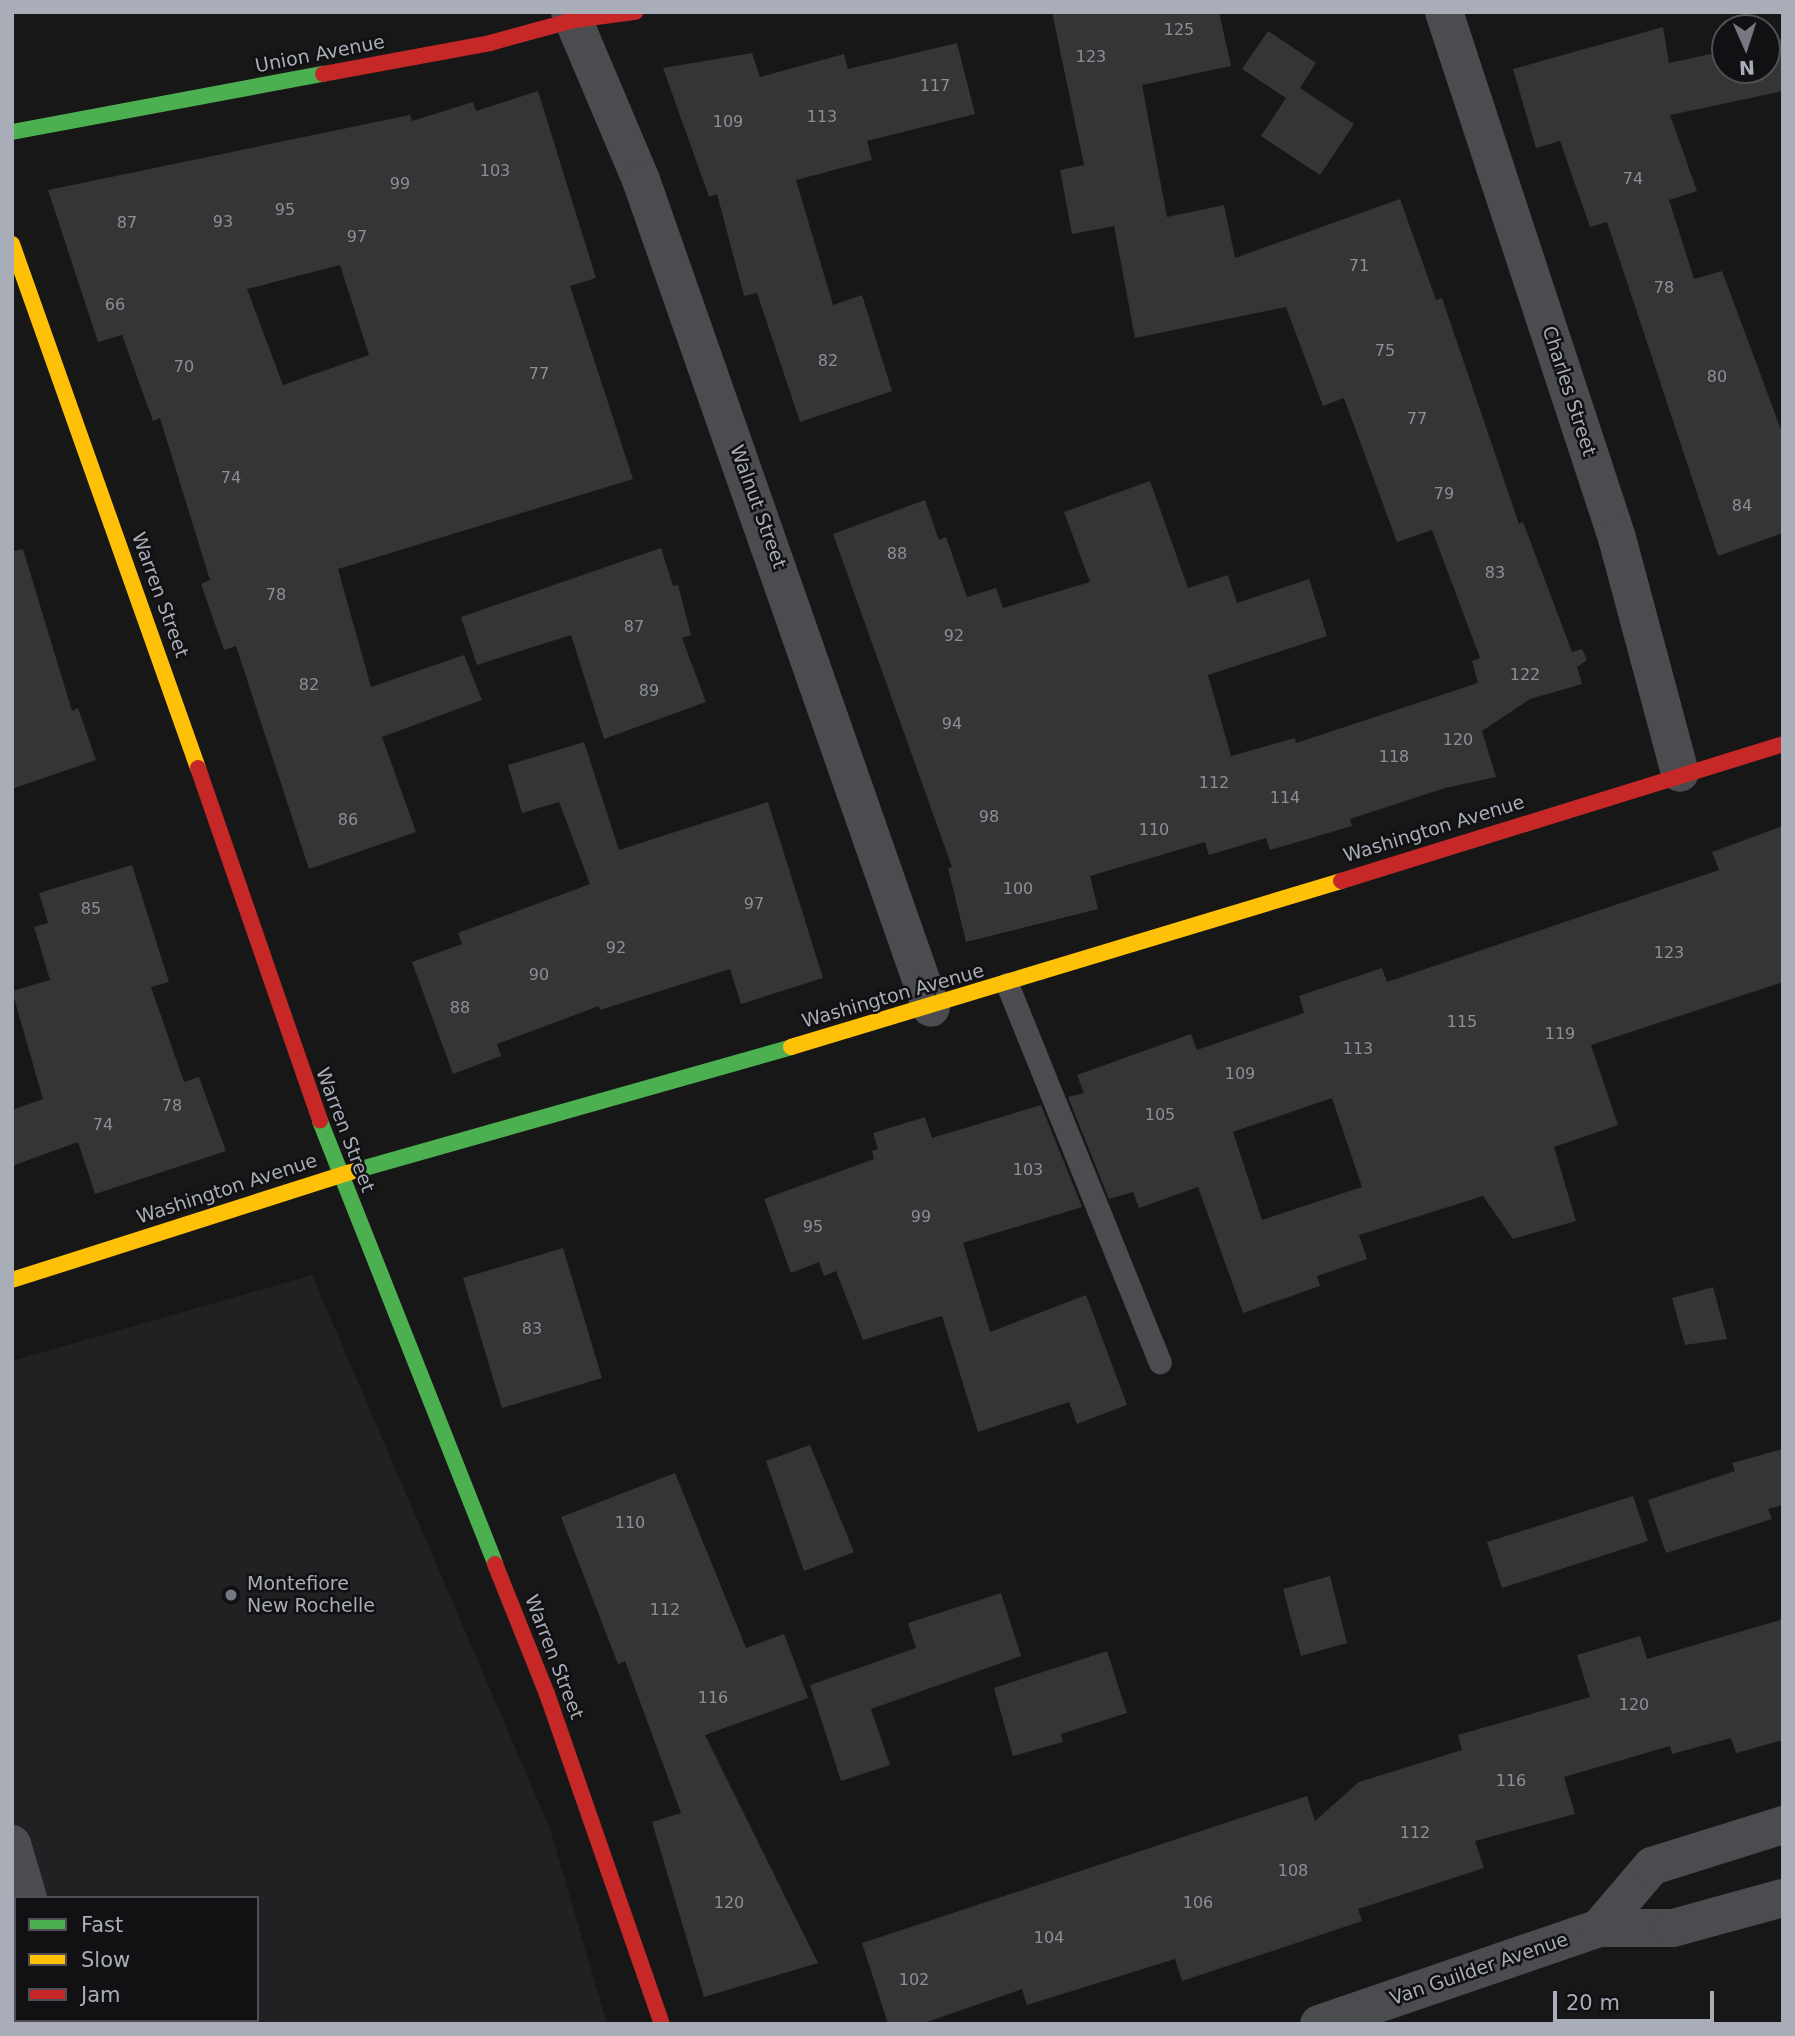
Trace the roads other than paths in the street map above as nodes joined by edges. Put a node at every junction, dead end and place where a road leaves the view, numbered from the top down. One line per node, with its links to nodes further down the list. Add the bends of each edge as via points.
1 (635, 12): 3 (street, Union Avenue)
2 (1444, 12): 7 (street, Charles Street, via 1617,538)
3 (572, 16): 4 (street, Union Avenue, via 490,43); 9 (street, Walnut Street, via 641,180)
4 (12, 132)
5 (12, 244): 10 (street, Warren Street)
6 (1783, 744): 7 (street, Washington Avenue)
7 (1680, 773): 8 (street, Washington Avenue)
8 (1007, 984): 9 (street, Washington Avenue); 12 (lane)
9 (931, 1008): 10 (street, Washington Avenue)
10 (339, 1175): 11 (street, Washington Avenue); 18 (street, Warren Street, via 547,1694)
11 (12, 1280)
12 (1160, 1362)
13 (1783, 1825): 17 (street, via 1652,1866)
14 (12, 1844): 15 (street)
15 (27, 1896)
16 (1783, 1898): 17 (street, Van Guilder Avenue, via 1673,1928)
17 (1599, 1928): 19 (street, Van Guilder Avenue)
18 (662, 2024)
19 (1320, 2024)

